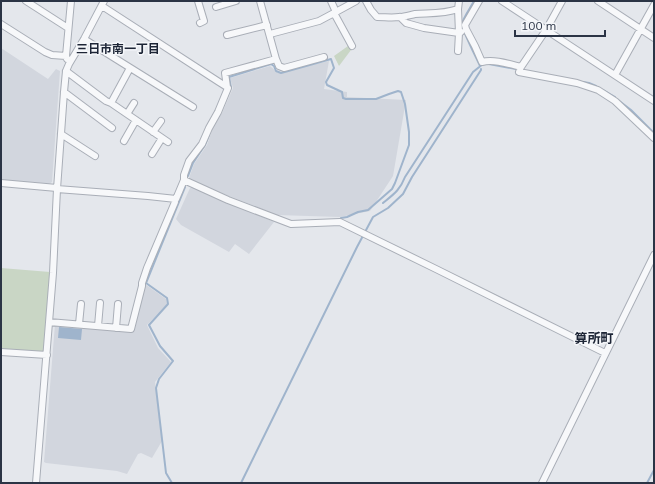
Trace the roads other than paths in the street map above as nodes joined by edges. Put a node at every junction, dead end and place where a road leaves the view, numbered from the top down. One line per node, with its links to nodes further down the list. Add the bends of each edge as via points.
1 (26, 1): 25 (street)
2 (71, 1): 25 (street)
3 (198, 1): 22 (street, via 204,21)
4 (236, 1): 16 (street)
5 (260, 1): 24 (street)
6 (331, 1): 20 (street)
7 (356, 1): 20 (street)
8 (366, 1): 21 (street, via 377,17)
9 (459, 1): 18 (street)
10 (478, 1): 28 (street)
11 (502, 1): 27 (street)
12 (562, 1): 27 (street)
13 (598, 1): 17 (street)
14 (611, 1): 17 (street)
15 (103, 3): 32 (street); 43 (street)
16 (216, 7)
17 (608, 7): 26 (street)
18 (458, 9): 21 (street); 28 (street)
19 (653, 9): 26 (street)
20 (335, 12): 29 (street, via 319,21); 33 (street)
21 (400, 17): 28 (street, via 406,23 424,28)
22 (200, 23)
23 (1, 24): 35 (street, via 52,55)
24 (267, 25): 29 (street); 30 (street)
25 (68, 28): 35 (street)
26 (641, 29): 31 (street); 42 (street)
27 (546, 30): 40 (street); 42 (street)
28 (462, 31): 34 (street); 40 (street, via 475,46 482,62 493,61)
29 (270, 34): 37 (street)
30 (227, 35)
31 (654, 38)
32 (84, 39): 38 (street); 39 (street)
33 (352, 46)
34 (458, 50)
35 (66, 56): 38 (street)
36 (324, 57): 37 (street, via 284,68 279,66)
37 (276, 59): 43 (street, via 225,73)
38 (69, 64): 41 (street)
39 (130, 68): 46 (street); 48 (street)
40 (520, 69): 56 (street, via 598,90 615,101)
41 (66, 71): 44 (street); 46 (street)
42 (615, 75): 45 (street)
43 (227, 87): 61 (street, via 202,144 189,161)
44 (64, 92): 52 (street); 54 (street)
45 (654, 101)
46 (111, 103): 49 (street)
47 (134, 103): 49 (street)
48 (193, 106)
49 (127, 114): 50 (street)
50 (136, 120): 53 (street); 57 (street)
51 (161, 121): 53 (street)
52 (112, 128)
53 (153, 132): 55 (street)
54 (61, 134): 60 (street); 63 (street)
55 (162, 138): 58 (street); 59 (street)
56 (654, 138)
57 (124, 141)
58 (168, 142)
59 (152, 154)
60 (95, 156)
61 (184, 180): 64 (street); 74 (street, via 291,224 340,222)
62 (1, 184): 63 (street)
63 (57, 189): 64 (street); 69 (street)
64 (175, 199): 72 (street, via 142,283 132,329)
65 (654, 255): 74 (street)
66 (100, 303): 71 (street)
67 (81, 304): 70 (street)
68 (118, 304): 72 (street)
69 (49, 322): 70 (street); 75 (street)
70 (79, 324): 71 (street)
71 (98, 326): 72 (street)
72 (116, 328)
73 (1, 352): 75 (street)
74 (605, 354): 77 (street)
75 (47, 355): 76 (street)
76 (36, 483)
77 (542, 483)

